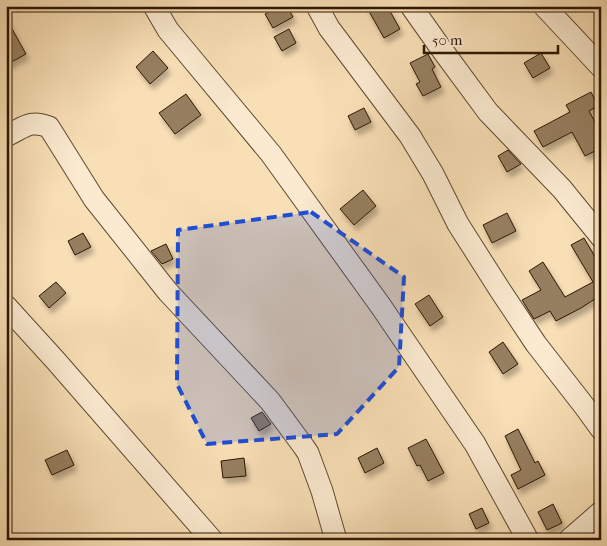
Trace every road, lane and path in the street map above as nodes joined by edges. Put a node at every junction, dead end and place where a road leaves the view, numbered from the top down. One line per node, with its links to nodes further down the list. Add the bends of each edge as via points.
1 (154, 6): 13 (street, via 168,30 271,154 380,305 482,456)
2 (317, 6): 9 (street, via 410,136 458,224 505,298)
3 (412, 6): 7 (street, via 488,112 562,189)
4 (544, 6): 5 (street)
5 (601, 68)
6 (6, 136): 12 (street, via 24,126 39,123 49,127 94,199 168,292 270,401 308,453)
7 (601, 237)
8 (6, 306): 11 (street)
9 (601, 429)
10 (601, 512): 14 (street)
11 (212, 540)
12 (336, 540)
13 (528, 540)
14 (569, 540)

